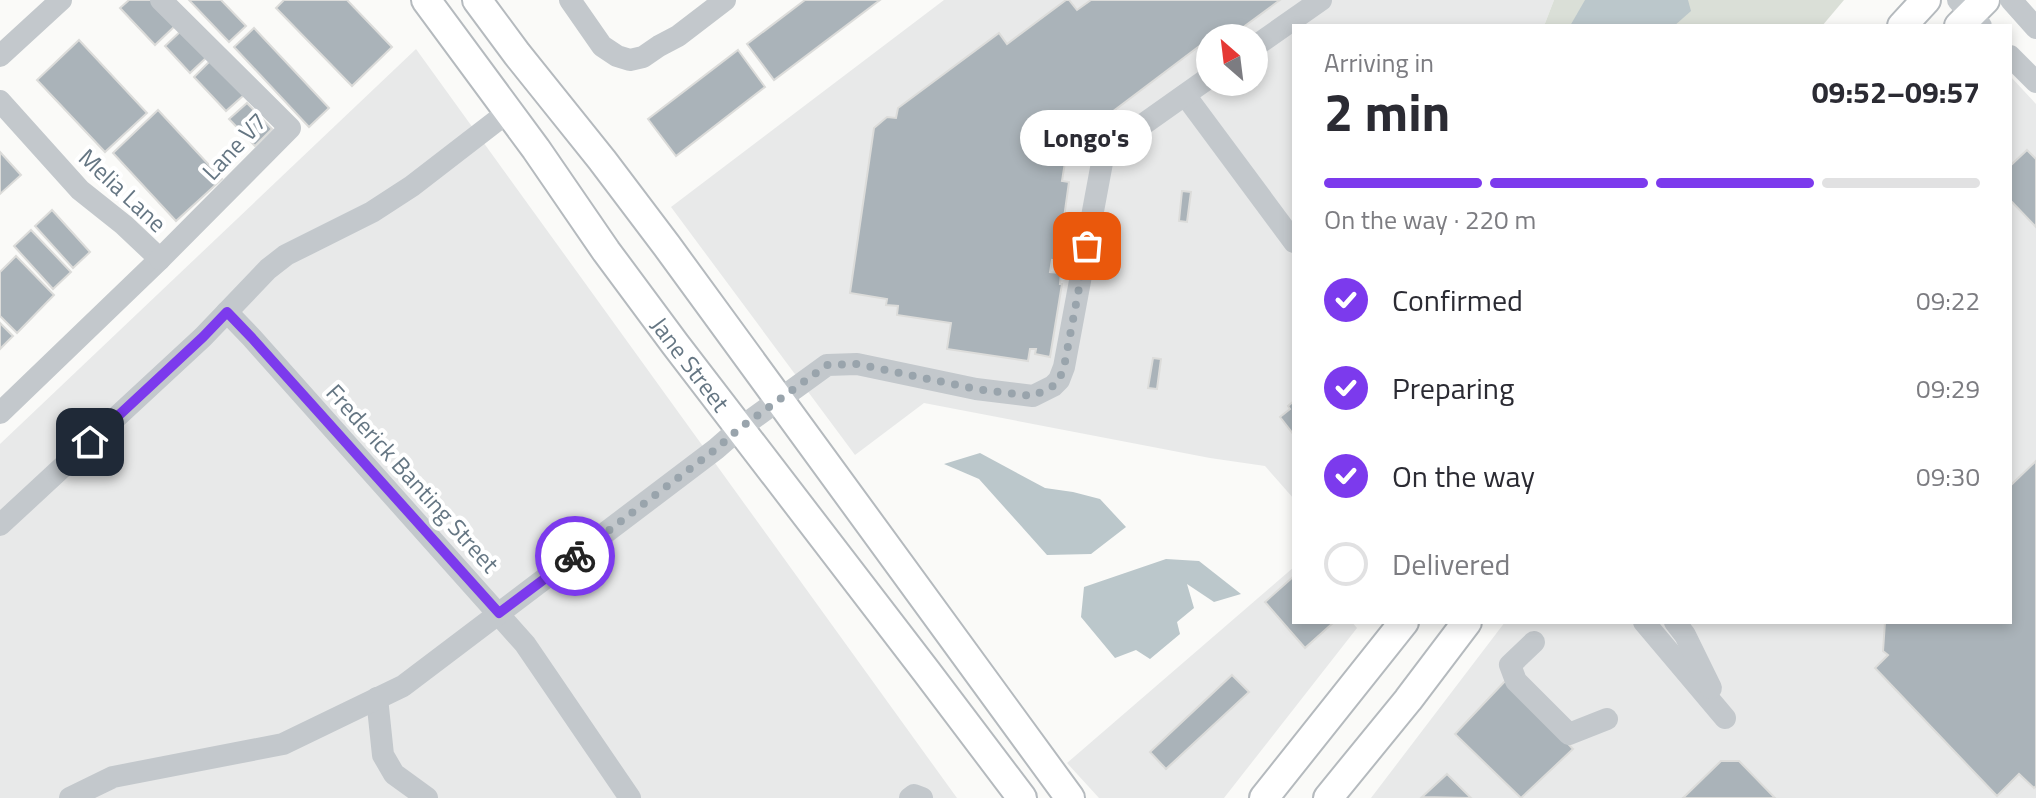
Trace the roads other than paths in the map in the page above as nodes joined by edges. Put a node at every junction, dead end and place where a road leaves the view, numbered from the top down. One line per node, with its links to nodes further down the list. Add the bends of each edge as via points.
1 (61, 0): 13 (street)
2 (161, 0): 21 (street, Lane V7, via 290,128)
3 (426, 0): 19 (main road, Jane Street)
4 (477, 0): 24 (main road, Jane Street, via 602,160)
5 (570, 0): 6 (street, via 602,46 630,60 678,36)
6 (725, 0)
7 (1321, 0): 12 (street)
8 (1926, 0): 10 (main road)
9 (2011, 0): 11 (street)
10 (1904, 24)
11 (2036, 28)
12 (1268, 37)
13 (0, 56)
14 (2012, 58): 15 (street)
15 (2036, 82)
16 (1196, 87): 17 (street)
17 (1185, 95): 20 (street); 24 (street, via 1104,152 1064,367 1053,386 1033,396 857,364 827,365)
18 (0, 101): 21 (street, Melia Lane, via 80,190)
19 (508, 112): 22 (street, via 412,186 286,255); 24 (main road, Jane Street, via 658,320)
20 (1292, 239)
21 (160, 259): 23 (street, Melia Lane)
22 (227, 312): 25 (street); 26 (street, Frederick Banting Street)
23 (0, 413)
24 (760, 414): 26 (street); 39 (main road, Jane Street); 40 (main road, Jane Street)
25 (0, 525)
26 (499, 613): 32 (street, via 403,686); 36 (street, Frederick Banting Street)
27 (1402, 624): 41 (main road)
28 (1465, 624): 42 (main road)
29 (1646, 624): 30 (street, via 1725,718)
30 (1677, 624)
31 (1534, 642): 33 (street, via 1510,665 1516,681 1569,734)
32 (377, 698): 34 (street, via 283,744 113,777); 35 (street, via 383,755 394,774)
33 (1607, 719)
34 (70, 798)
35 (427, 798)
36 (630, 798)
37 (910, 798): 38 (street)
38 (922, 798)
39 (1022, 798)
40 (1070, 798)
41 (1264, 798)
42 (1328, 798)

